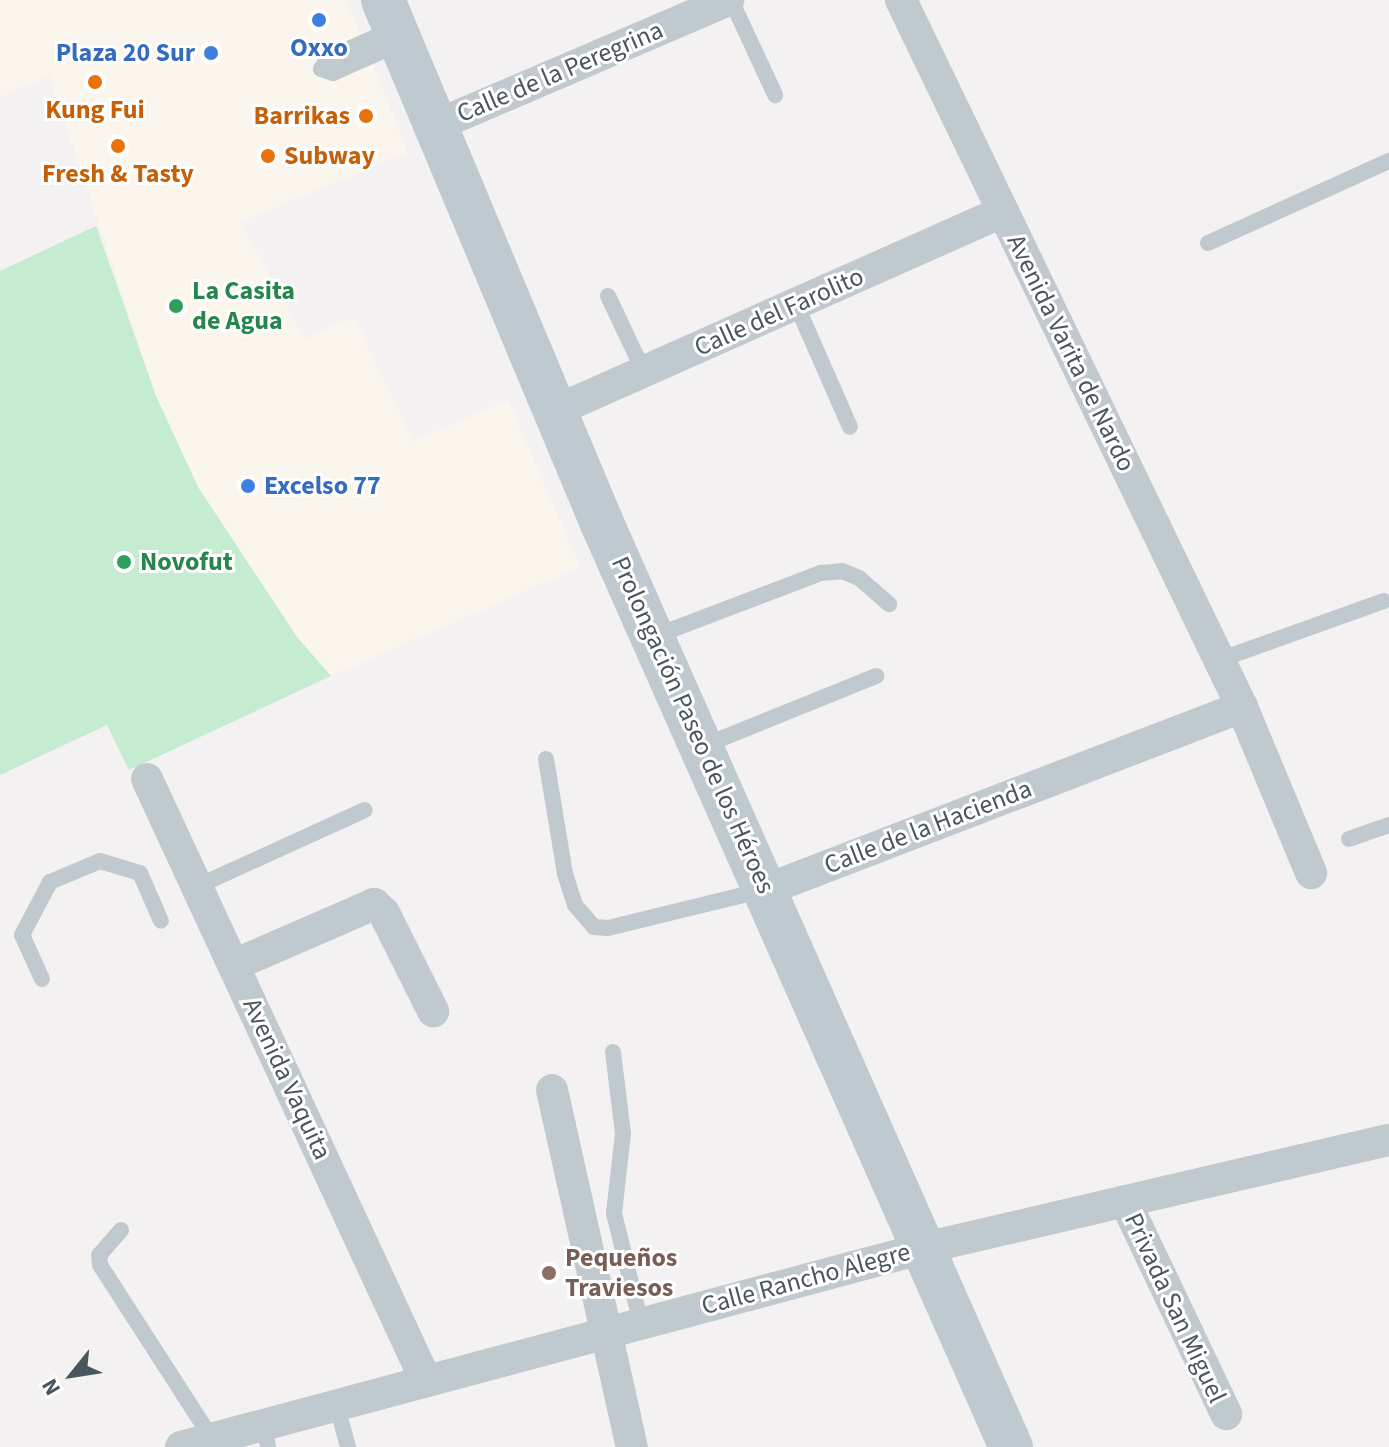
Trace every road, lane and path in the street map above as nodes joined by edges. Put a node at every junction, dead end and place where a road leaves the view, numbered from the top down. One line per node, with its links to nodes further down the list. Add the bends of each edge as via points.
1 (730, 0): 4 (lane); 5 (street, Calle de la Peregrina)
2 (901, 0): 7 (street, Avenida Varita de Nardo)
3 (393, 24): 5 (street, Prolongación Paseo de los Héroes)
4 (775, 95)
5 (437, 125): 12 (street, Prolongación Paseo de los Héroes)
6 (1389, 161): 8 (lane)
7 (1002, 212): 10 (street, Calle del Farolito); 17 (street, Avenida Varita de Nardo)
8 (1208, 243)
9 (608, 296): 11 (lane)
10 (796, 304): 11 (street, Calle del Farolito); 13 (lane)
11 (644, 372): 12 (street, Calle del Farolito)
12 (555, 411): 16 (street, Prolongación Paseo de los Héroes, via 595,524)
13 (850, 427)
14 (1384, 601): 17 (lane)
15 (889, 604): 16 (lane, via 859,578 842,571 821,573)
16 (653, 637): 20 (street, Prolongación Paseo de los Héroes)
17 (1219, 660): 19 (street, Avenida Varita de Nardo)
18 (876, 676): 20 (lane)
19 (1242, 707): 26 (street, Avenida Varita de Nardo); 28 (street, Calle de la Hacienda)
20 (703, 746): 28 (street, Prolongación Paseo de los Héroes)
21 (546, 759): 28 (lane, Calle de la Hacienda, via 575,905 594,927)
22 (147, 779): 27 (street, Avenida Vaquita)
23 (365, 810): 27 (lane)
24 (1389, 825): 25 (lane)
25 (1349, 839)
26 (1311, 873)
27 (198, 886): 30 (street, Avenida Vaquita)
28 (768, 889): 38 (street, Prolongación Paseo de los Héroes)
29 (161, 921): 31 (lane, via 140,873 100,861 50,882 22,935)
30 (234, 965): 32 (street, via 374,904 384,913); 41 (street, Avenida Vaquita)
31 (42, 979)
32 (433, 1011)
33 (613, 1052): 39 (lane, via 623,1133 614,1213)
34 (552, 1090): 40 (street)
35 (1385, 1151): 36 (street, Calle Rancho Alegre)
36 (1125, 1201): 38 (street, Calle Rancho Alegre); 43 (street, Privada San Miguel)
37 (121, 1230): 45 (lane, via 99,1255 100,1265)
38 (924, 1248): 39 (street, Calle Rancho Alegre); 48 (street, Prolongación Paseo de los Héroes)
39 (641, 1324): 40 (street, Calle Rancho Alegre)
40 (608, 1332): 41 (street, Calle Rancho Alegre); 47 (street)
41 (425, 1379): 42 (street, Calle Rancho Alegre)
42 (336, 1403): 44 (street, Calle Rancho Alegre); 46 (lane)
43 (1226, 1414)
44 (266, 1436): 45 (street, Calle Rancho Alegre)
45 (196, 1444)
46 (348, 1447)
47 (632, 1447)
48 (1011, 1447)

